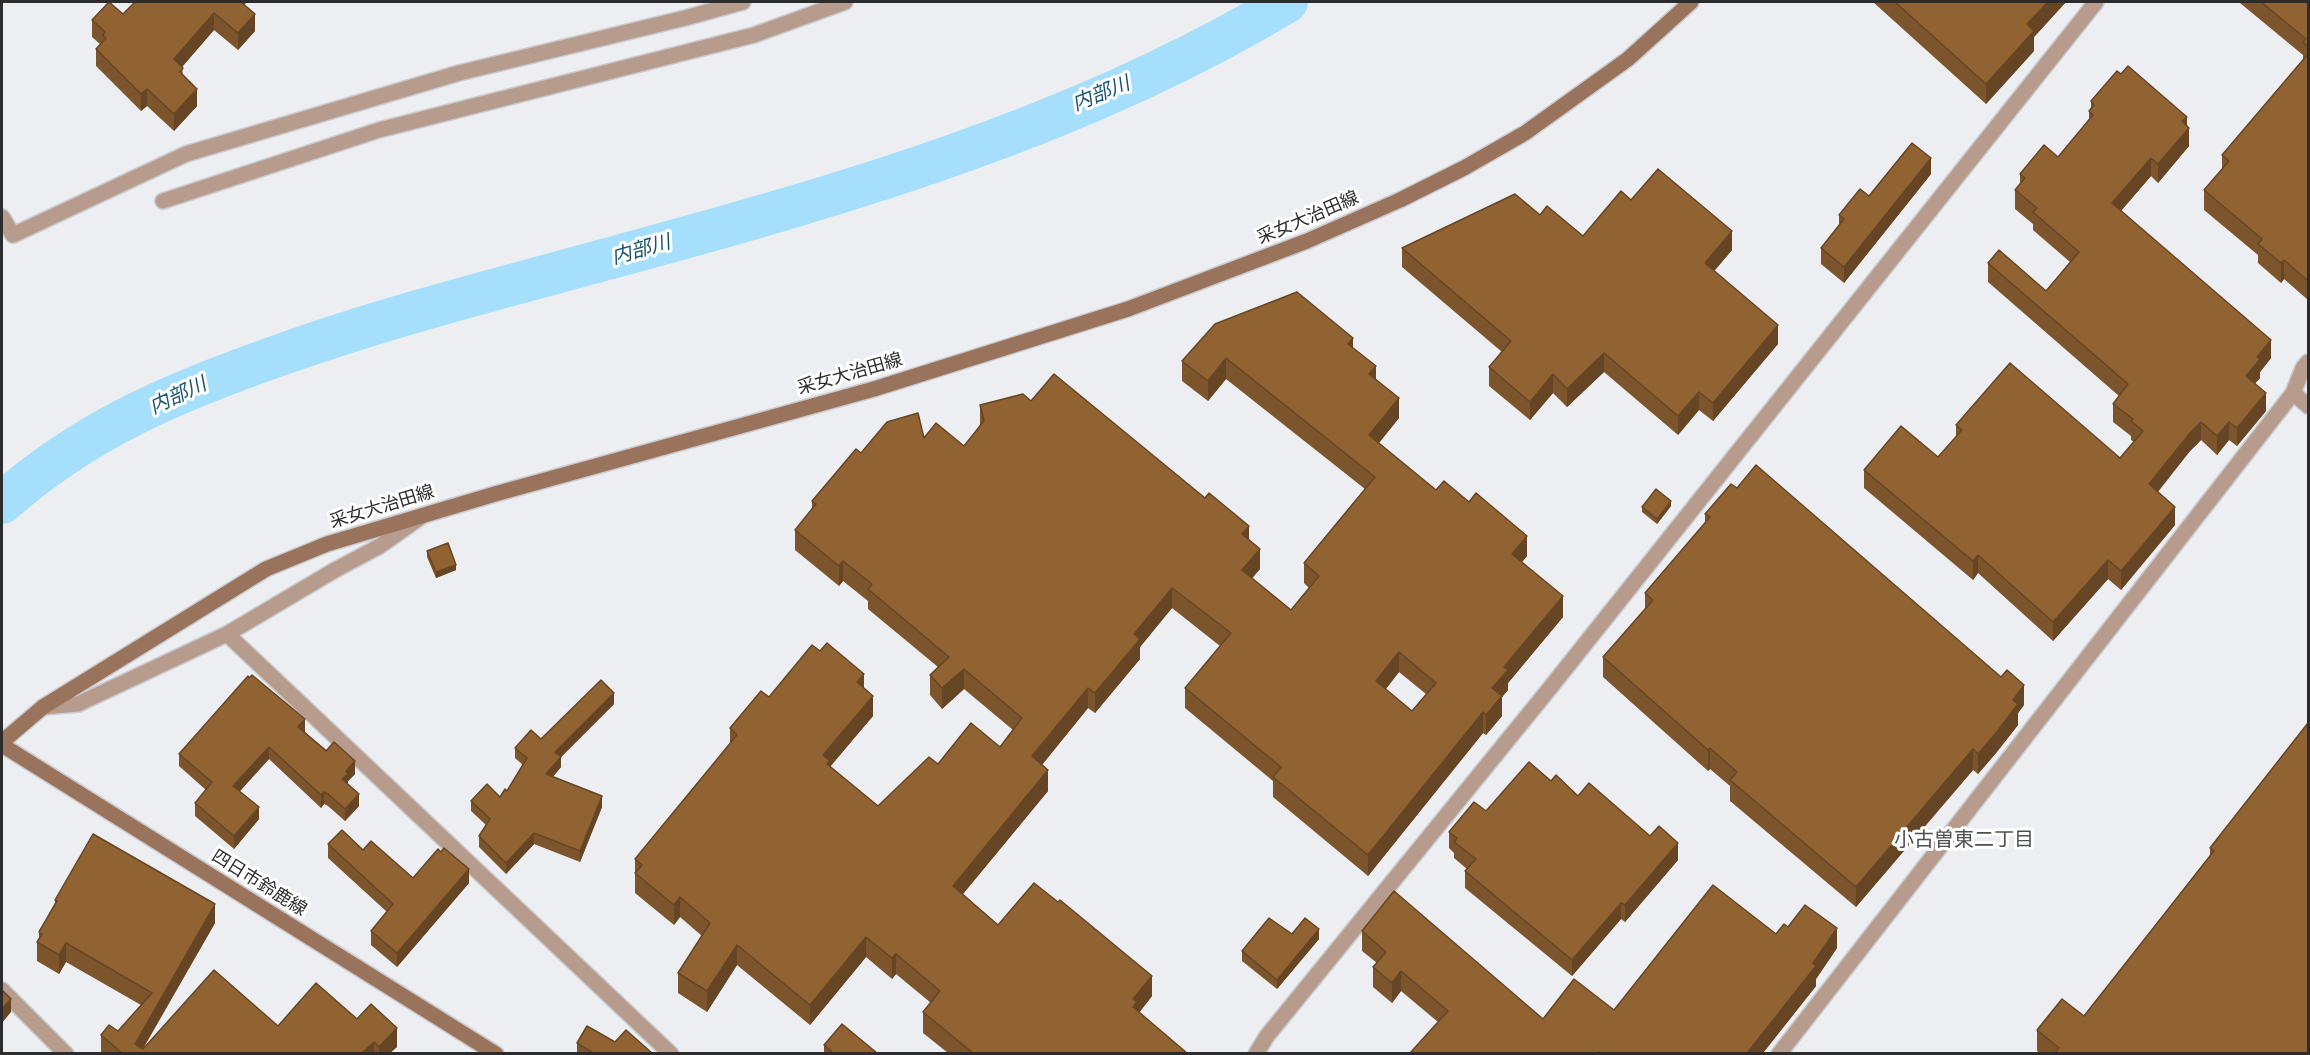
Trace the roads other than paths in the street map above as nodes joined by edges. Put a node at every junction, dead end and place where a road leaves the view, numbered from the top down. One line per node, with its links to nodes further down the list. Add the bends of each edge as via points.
1 (743, 2): 6 (street, via 459,73 186,154 13,235)
2 (845, 2): 5 (street, via 754,35 379,130)
3 (1691, 2): 10 (main road, 采女大治田線, via 1628,59 1525,133 1411,195 1307,241 1128,309 874,389)
4 (2096, 2): 18 (street)
5 (163, 201)
6 (2, 217)
7 (2308, 362): 8 (street)
8 (2293, 393): 9 (street); 19 (street)
9 (2308, 406)
10 (426, 513): 11 (street, via 380,546); 12 (main road, 采女大治田線, via 327,544 266,569)
11 (226, 634): 12 (street, via 78,704); 17 (street)
12 (43, 707): 13 (main road, 采女大治田線)
13 (2, 744): 16 (main road, 四日市鈴鹿線)
14 (2, 990): 15 (street)
15 (66, 1053)
16 (496, 1053)
17 (671, 1053)
18 (1256, 1053)
19 (1779, 1053)

